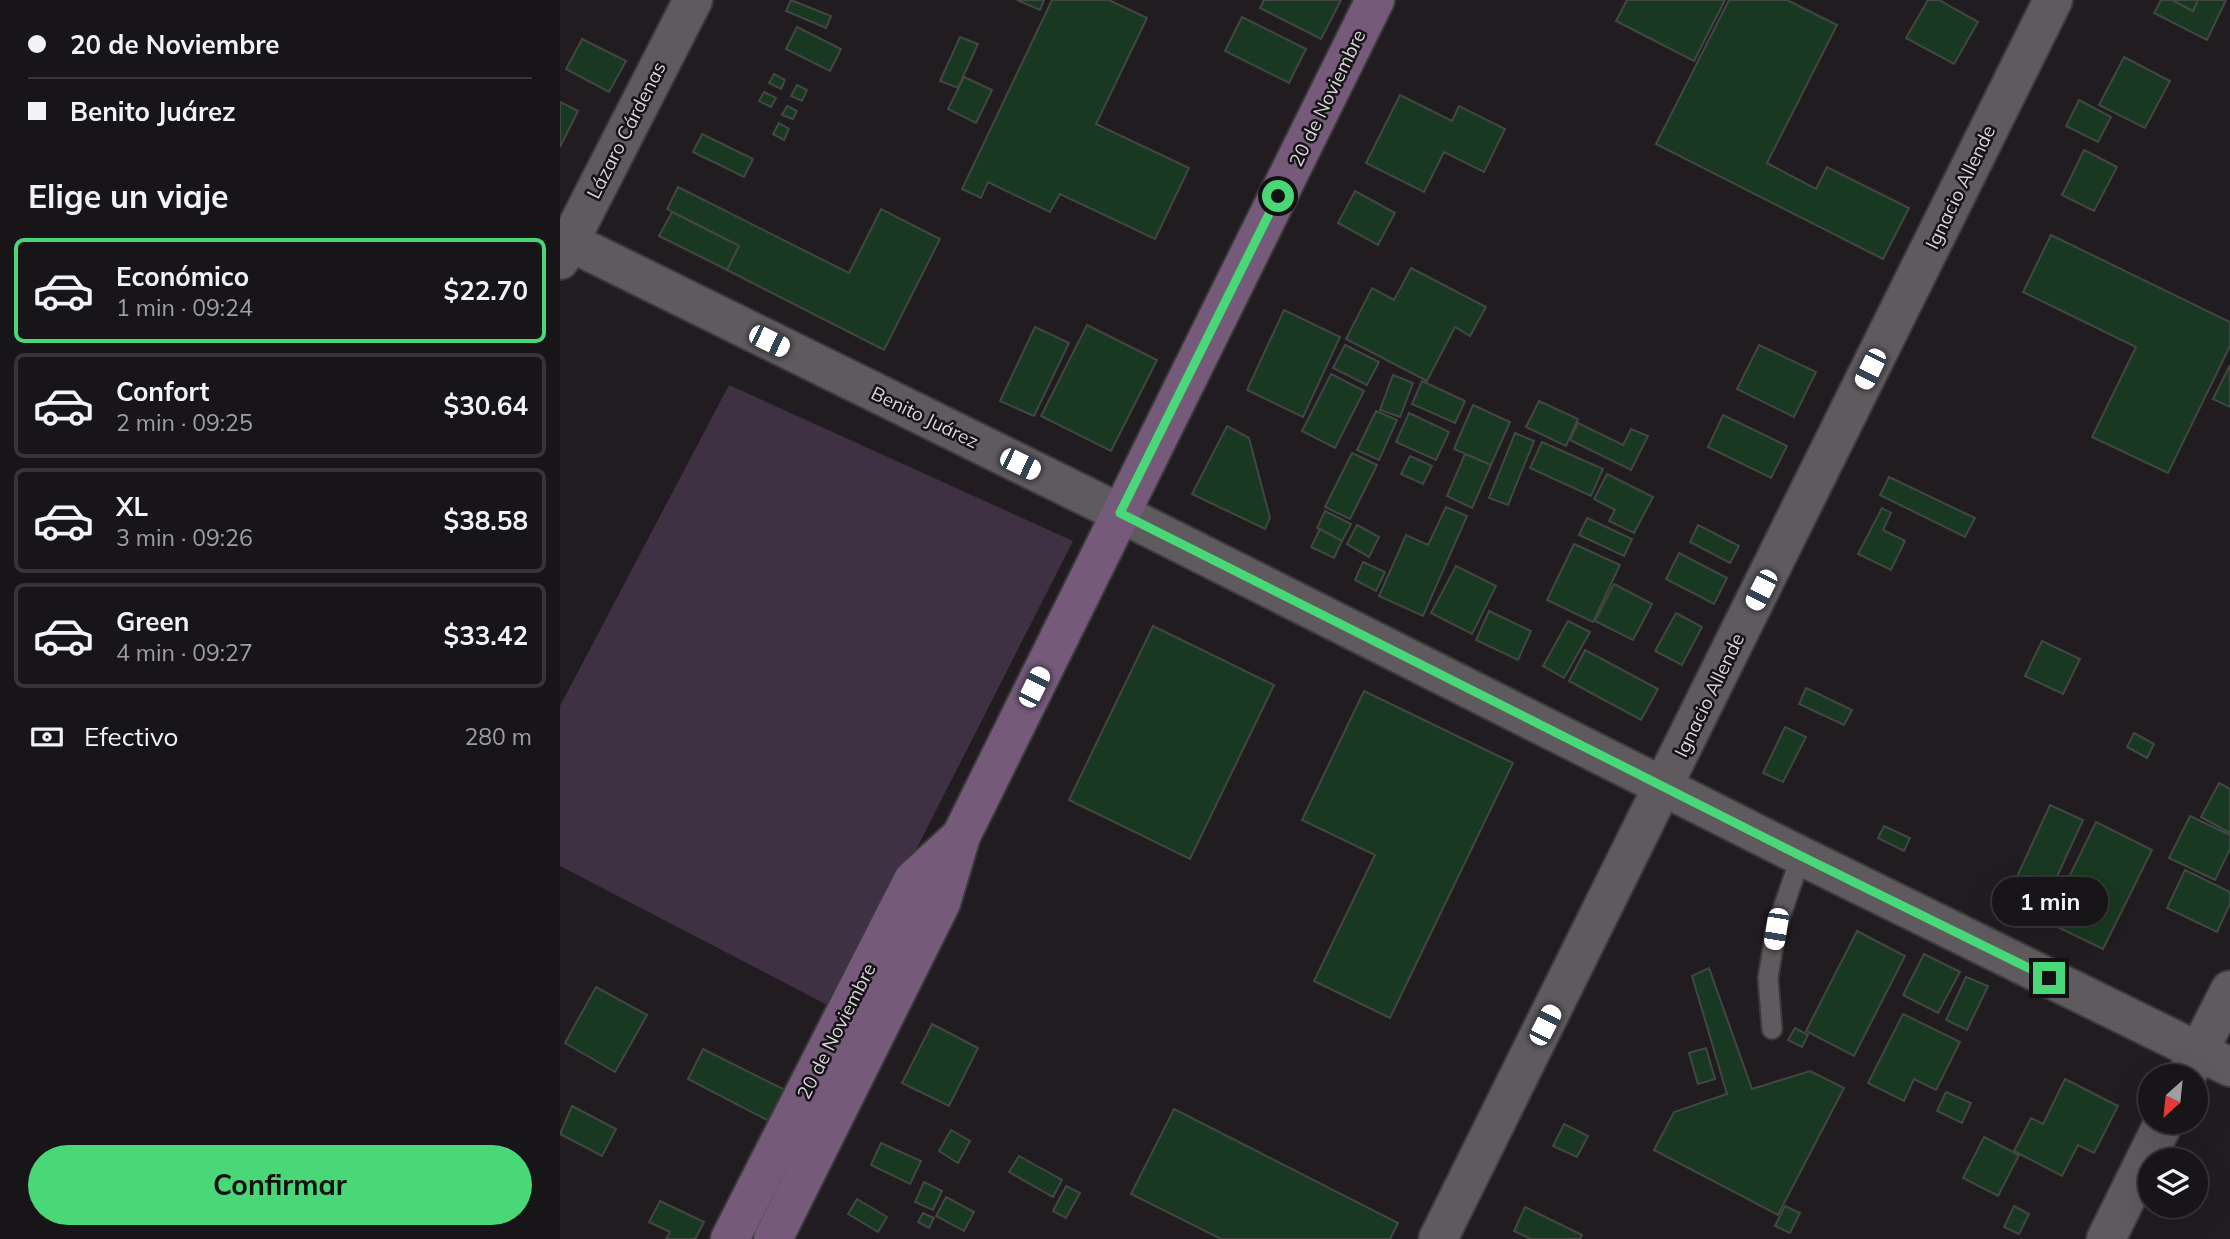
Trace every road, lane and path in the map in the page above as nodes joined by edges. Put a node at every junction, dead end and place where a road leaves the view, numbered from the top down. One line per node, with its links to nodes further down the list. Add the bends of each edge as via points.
1 (693, 0): 4 (street, Lázaro Cárdenas)
2 (1376, 0): 5 (main road, 20 de Noviembre)
3 (2053, 0): 6 (street, Ignacio Allende)
4 (563, 247): 5 (street, Benito Juárez)
5 (1120, 513): 6 (street, Benito Juárez); 7 (main road, 20 de Noviembre)
6 (1663, 787): 8 (street, Benito Juárez); 16 (street, Ignacio Allende)
7 (961, 836): 14 (main road, 20 de Noviembre, via 913,880); 15 (main road, 20 de Noviembre, via 941,903)
8 (1801, 856): 10 (lane, via 1776,929 1768,978); 11 (street, Benito Juárez)
9 (2230, 990): 12 (street)
10 (1772, 1029)
11 (2203, 1064)
12 (2205, 1064)
13 (2158, 1134): 17 (street)
14 (730, 1239)
15 (773, 1239)
16 (1438, 1239)
17 (2106, 1239)

